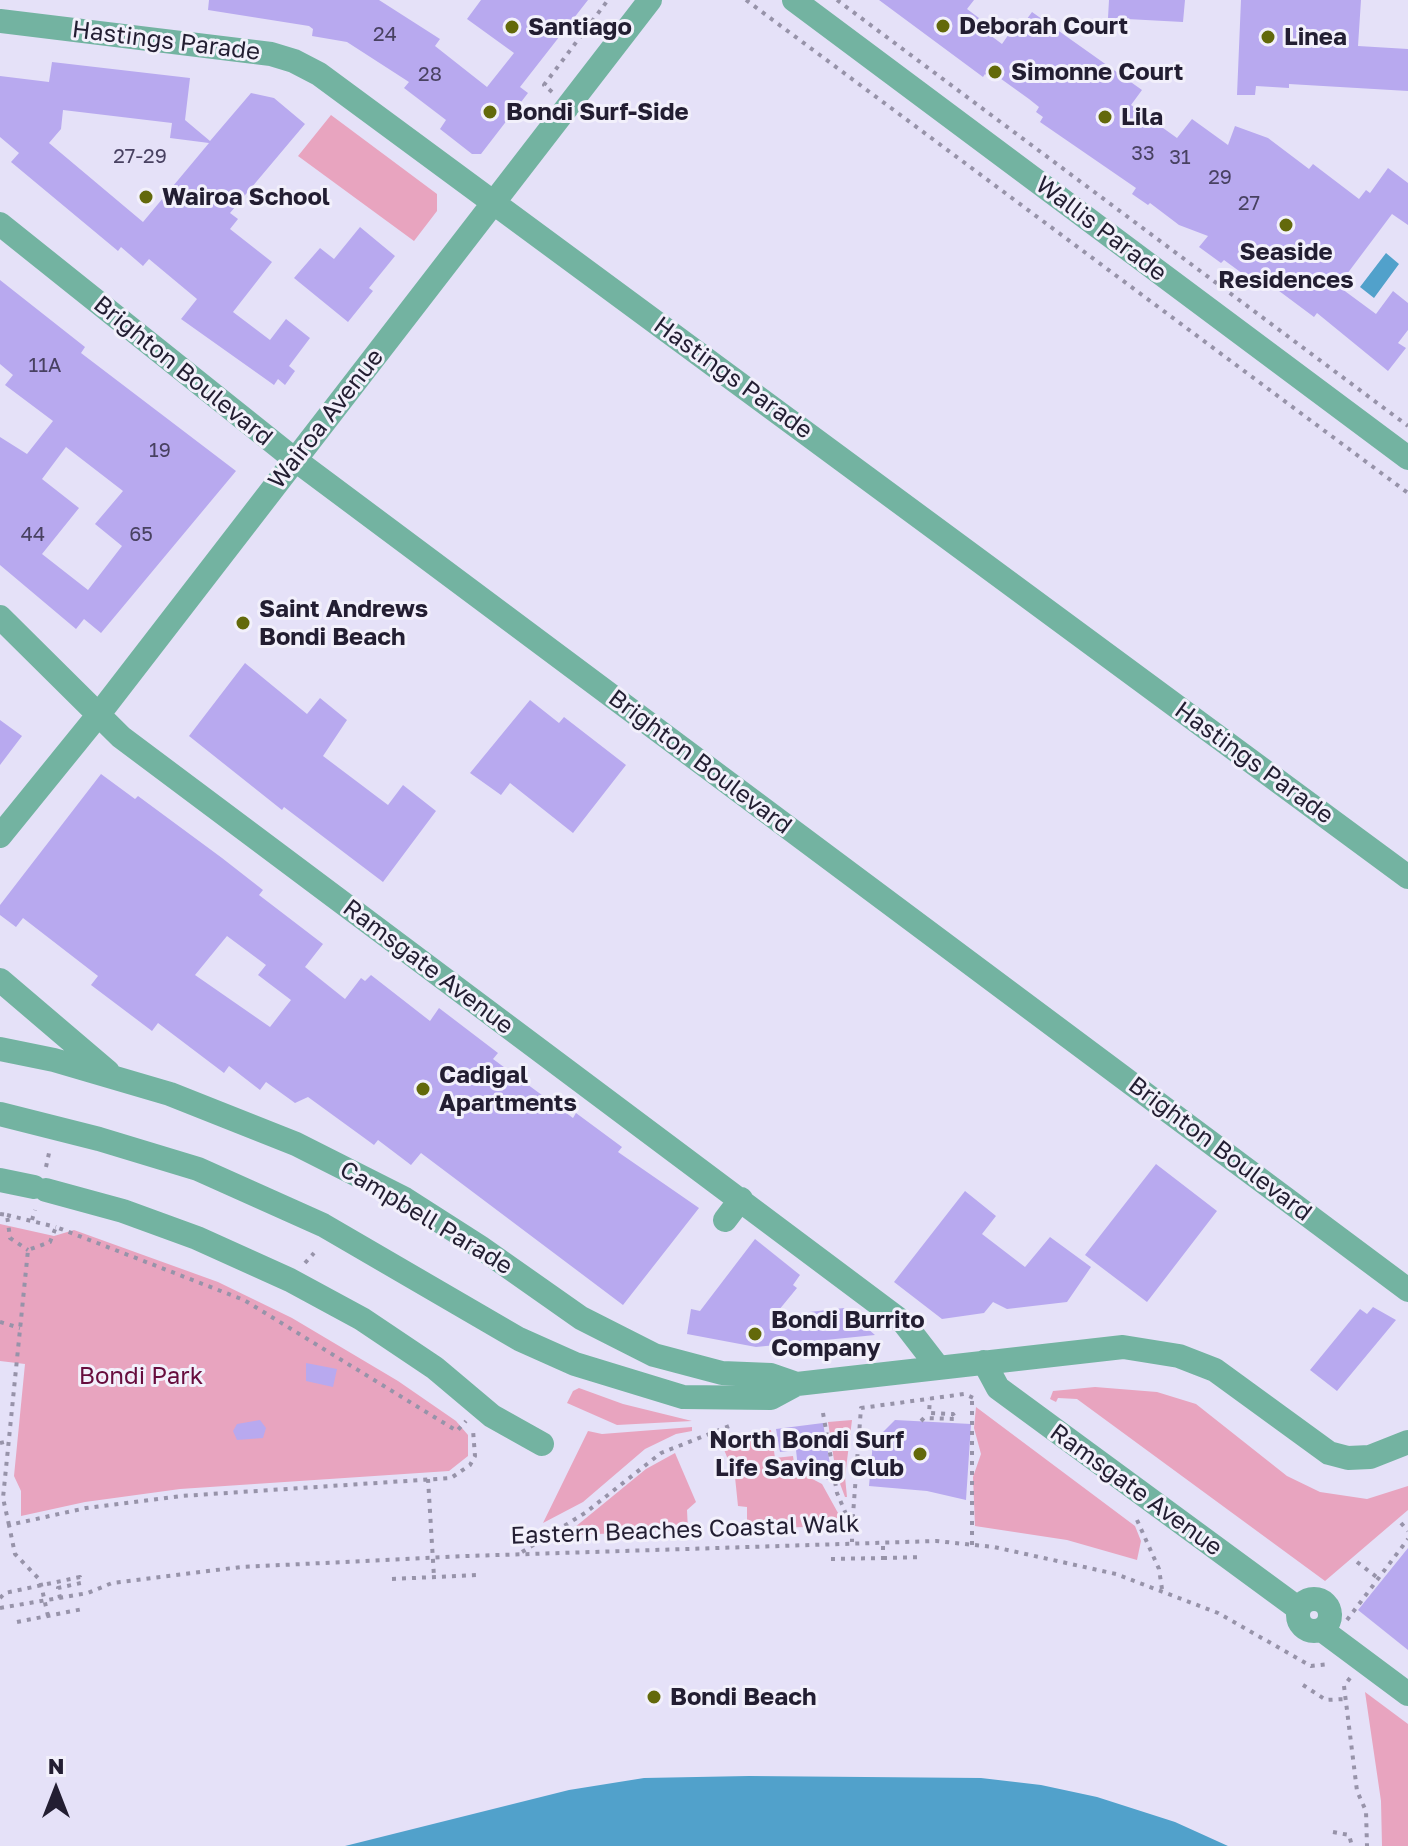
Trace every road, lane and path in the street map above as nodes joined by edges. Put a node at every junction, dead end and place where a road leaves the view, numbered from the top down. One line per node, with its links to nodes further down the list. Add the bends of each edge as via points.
1 (608, 0): 7 (path, via 544,85)
2 (650, 0): 7 (street, Wairoa Avenue)
3 (746, 0): 13 (path)
4 (794, 0): 11 (street, Wallis Parade)
5 (837, 0): 10 (path)
6 (0, 21): 8 (street, Hastings Parade, via 294,61)
7 (569, 105): 8 (street, Wairoa Avenue)
8 (495, 202): 12 (street, Wairoa Avenue); 17 (street, Hastings Parade)
9 (0, 224): 12 (street, Brighton Boulevard)
10 (1408, 426)
11 (1408, 458)
12 (294, 459): 15 (street, Wairoa Avenue); 33 (street, Brighton Boulevard)
13 (1408, 493)
14 (0, 617): 15 (street, Ramsgate Avenue)
15 (99, 714): 16 (street, Wairoa Avenue); 23 (street, Ramsgate Avenue, via 121,737)
16 (0, 836)
17 (1408, 877)
18 (0, 980): 20 (street)
19 (0, 1049): 20 (street, Campbell Parade)
20 (113, 1076): 38 (street, Campbell Parade, via 254,1125 338,1164 417,1207 617,1338 688,1365 771,1375)
21 (0, 1114): 38 (street, Campbell Parade, via 198,1169 323,1225 519,1339 642,1387 683,1397 743,1400 771,1398)
22 (0, 1180): 48 (street, via 197,1238 290,1280 362,1319 435,1368 492,1416)
23 (741, 1199): 26 (street); 37 (street, Ramsgate Avenue, via 904,1323)
24 (0, 1214): 25 (path)
25 (7, 1215): 27 (path); 28 (path)
26 (725, 1220)
27 (56, 1227): 30 (path, via 50,1242); 49 (path, via 244,1300 457,1431 466,1420 477,1445 470,1465 451,1478)
28 (7, 1231): 29 (path); 30 (path, via 15,1244)
29 (0, 1233)
30 (28, 1250): 35 (path)
31 (314, 1253): 32 (path)
32 (308, 1260)
33 (1408, 1290)
34 (0, 1322): 35 (path)
35 (20, 1328): 45 (path)
36 (984, 1362): 37 (street, Campbell Parade); 46 (street, Campbell Parade, via 1099,1348 1161,1351 1237,1382 1329,1453 1370,1457); 79 (street, Ramsgate Avenue, via 998,1388 1299,1609 1314,1599 1327,1605 1330,1619 1322,1630)
37 (938, 1367): 38 (street, Campbell Parade)
38 (797, 1384)
39 (972, 1396): 40 (path); 41 (path); 59 (path)
40 (930, 1399): 43 (path, via 929,1413 953,1414 956,1419); 54 (path, via 861,1408)
41 (987, 1406)
42 (823, 1413): 54 (path, via 837,1493)
43 (921, 1421)
44 (732, 1425): 60 (path, via 661,1453 585,1513)
45 (9, 1441): 47 (path); 50 (path)
46 (1408, 1442)
47 (0, 1443)
48 (542, 1444)
49 (428, 1479): 53 (path, via 181,1496); 61 (path)
50 (2, 1508): 53 (path)
51 (1128, 1514): 71 (path, via 1137,1520 1154,1555)
52 (1401, 1523): 55 (path)
53 (9, 1525): 70 (path, via 15,1554)
54 (852, 1528): 58 (path)
55 (1408, 1531)
56 (1408, 1539): 68 (path)
57 (883, 1541): 58 (path, Eastern Beaches Coastal Walk); 59 (path, Eastern Beaches Coastal Walk); 63 (path)
58 (852, 1542): 60 (path, Eastern Beaches Coastal Walk)
59 (972, 1545): 71 (path, Eastern Beaches Coastal Walk, via 1072,1562)
60 (520, 1554): 61 (path, Eastern Beaches Coastal Walk)
61 (433, 1557): 67 (path); 73 (path, Eastern Beaches Coastal Walk, via 171,1574)
62 (922, 1557): 63 (path)
63 (883, 1558): 64 (path)
64 (831, 1559)
65 (1357, 1562): 68 (path)
66 (478, 1575): 67 (path)
67 (434, 1577): 69 (path)
68 (1378, 1578): 79 (path, via 1347,1621)
69 (392, 1579)
70 (41, 1585): 72 (path); 73 (path, via 80,1577 81,1583 58,1588); 74 (path)
71 (1162, 1590): 79 (path, Eastern Beaches Coastal Walk, via 1218,1613 1311,1666 1330,1663)
72 (0, 1598)
73 (60, 1598): 74 (path, Eastern Beaches Coastal Walk)
74 (45, 1601): 75 (path, Eastern Beaches Coastal Walk); 77 (path)
75 (0, 1608)
76 (83, 1609): 77 (path)
77 (48, 1616): 78 (path)
78 (17, 1622)
79 (1342, 1646): 82 (street)
80 (1350, 1678): 83 (path)
81 (1303, 1685): 83 (path, via 1326,1700)
82 (1408, 1694)
83 (1345, 1699): 86 (path, via 1357,1791 1366,1811)
84 (1333, 1832): 85 (path, via 1349,1835)
85 (1352, 1846)
86 (1367, 1846)

